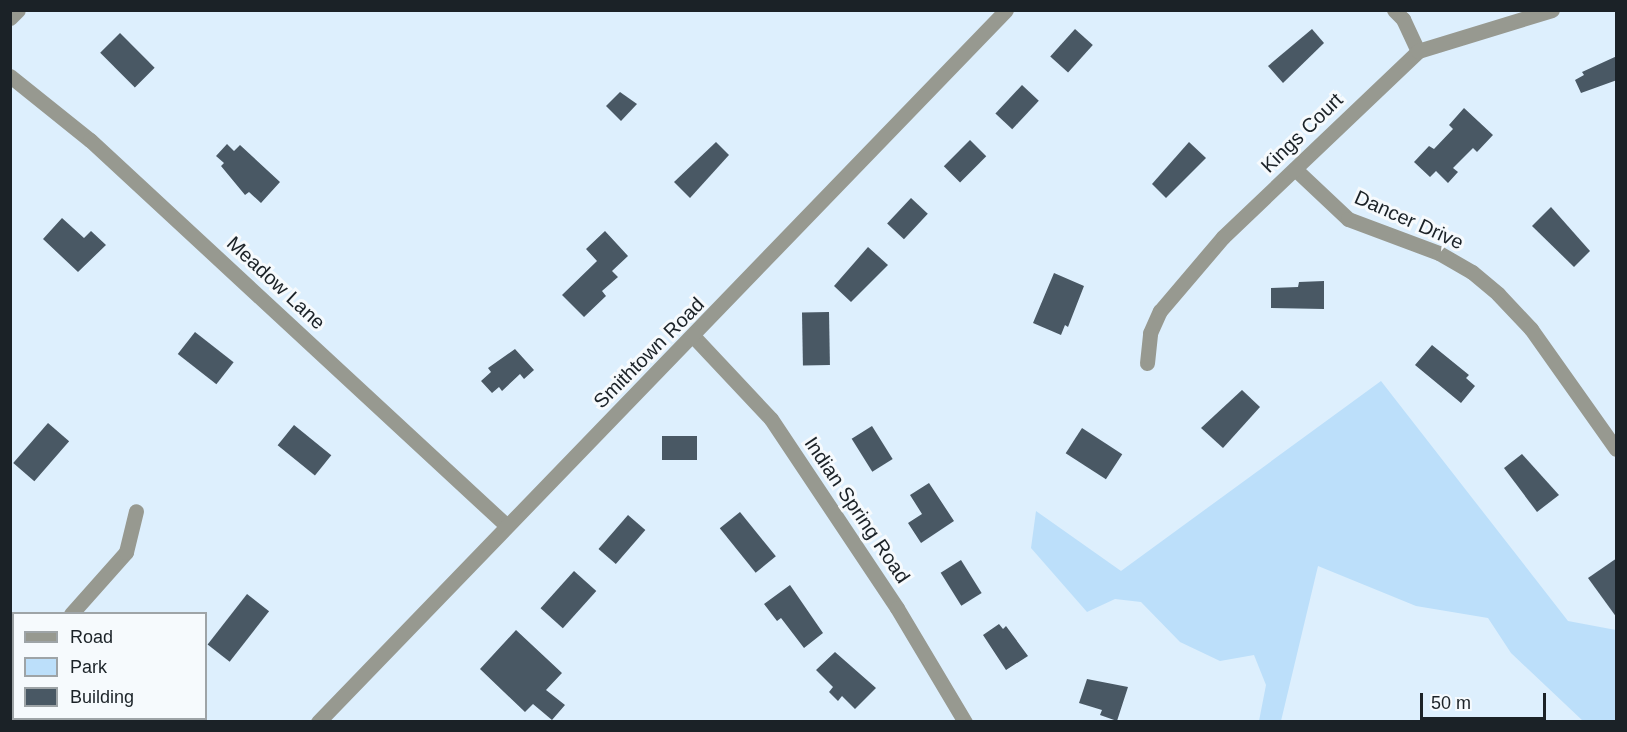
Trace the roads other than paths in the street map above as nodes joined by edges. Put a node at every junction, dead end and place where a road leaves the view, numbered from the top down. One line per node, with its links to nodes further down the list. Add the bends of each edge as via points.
1 (18, 10): 5 (street)
2 (1006, 10): 9 (street, Smithtown Road)
3 (1394, 10): 6 (street)
4 (1552, 10): 6 (street, Kings Court)
5 (10, 18)
6 (1418, 51): 8 (street, Kings Court)
7 (10, 76): 13 (street, Meadow Lane, via 90,140)
8 (1295, 169): 10 (street, Kings Court, via 1223,237 1160,311 1150,333); 11 (street, Dancer Drive, via 1348,219 1439,254 1472,272 1498,294 1531,329)
9 (694, 337): 13 (street, Smithtown Road); 16 (street, Indian Spring Road, via 771,419 897,608)
10 (1147, 363)
11 (1617, 449)
12 (136, 511): 14 (street, via 126,552)
13 (507, 526): 15 (street, Smithtown Road)
14 (73, 612)
15 (318, 722)
16 (965, 722)

